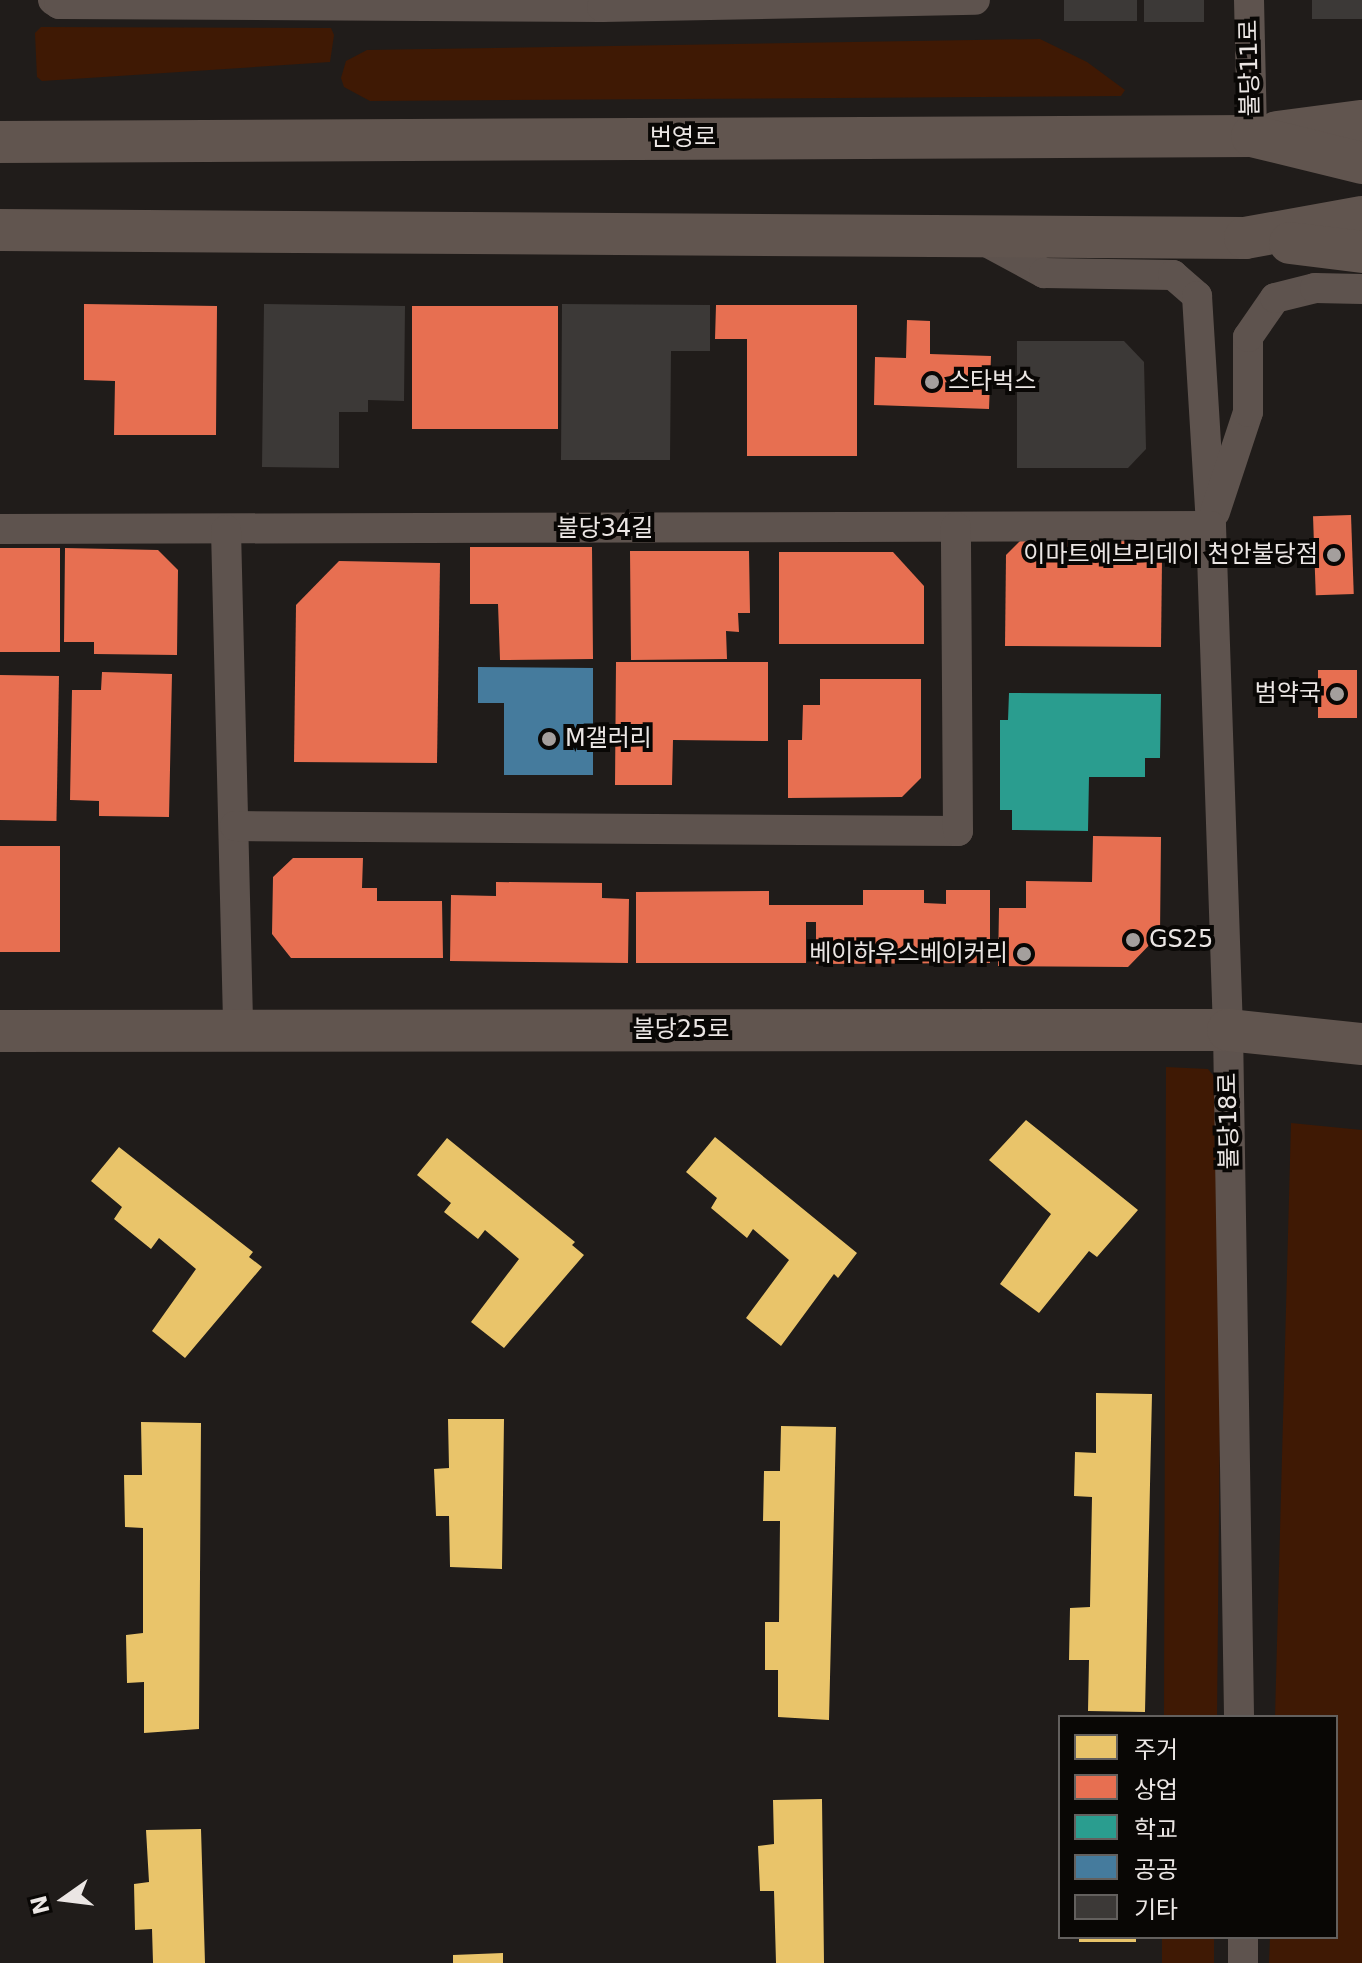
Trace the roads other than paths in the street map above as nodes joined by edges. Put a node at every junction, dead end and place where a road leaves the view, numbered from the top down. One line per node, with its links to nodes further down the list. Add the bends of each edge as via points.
1 (53, 0): 4 (street)
2 (975, 0): 4 (street)
3 (1249, 0): 6 (street, 불당11로)
4 (602, 4)
5 (1362, 121): 6 (main road)
6 (1252, 136): 7 (main road, 번영로); 8 (main road, 번영로)
7 (0, 142)
8 (1362, 163)
9 (1362, 217): 12 (main road)
10 (0, 230): 11 (main road)
11 (972, 234): 12 (main road); 15 (street, 불당18로, via 1044,273 1173,275 1197,296)
12 (1245, 238): 13 (main road)
13 (1362, 252)
14 (1362, 289): 15 (street, via 1315,288 1275,298 1248,337 1248,412)
15 (1211, 526): 16 (street, 불당34길); 21 (street, 불당18로)
16 (956, 527): 18 (street, 불당34길); 19 (street, via 958,831)
17 (0, 529): 18 (street, 불당34길)
18 (226, 530): 19 (street)
19 (235, 826): 20 (street)
20 (238, 1027): 21 (main road, 불당25로); 22 (main road, 불당25로)
21 (1228, 1030): 23 (main road, 불당25로); 24 (street, 불당18로)
22 (0, 1031)
23 (1362, 1044)
24 (1239, 1715)
25 (1243, 1939): 26 (street)
26 (1243, 1963)

